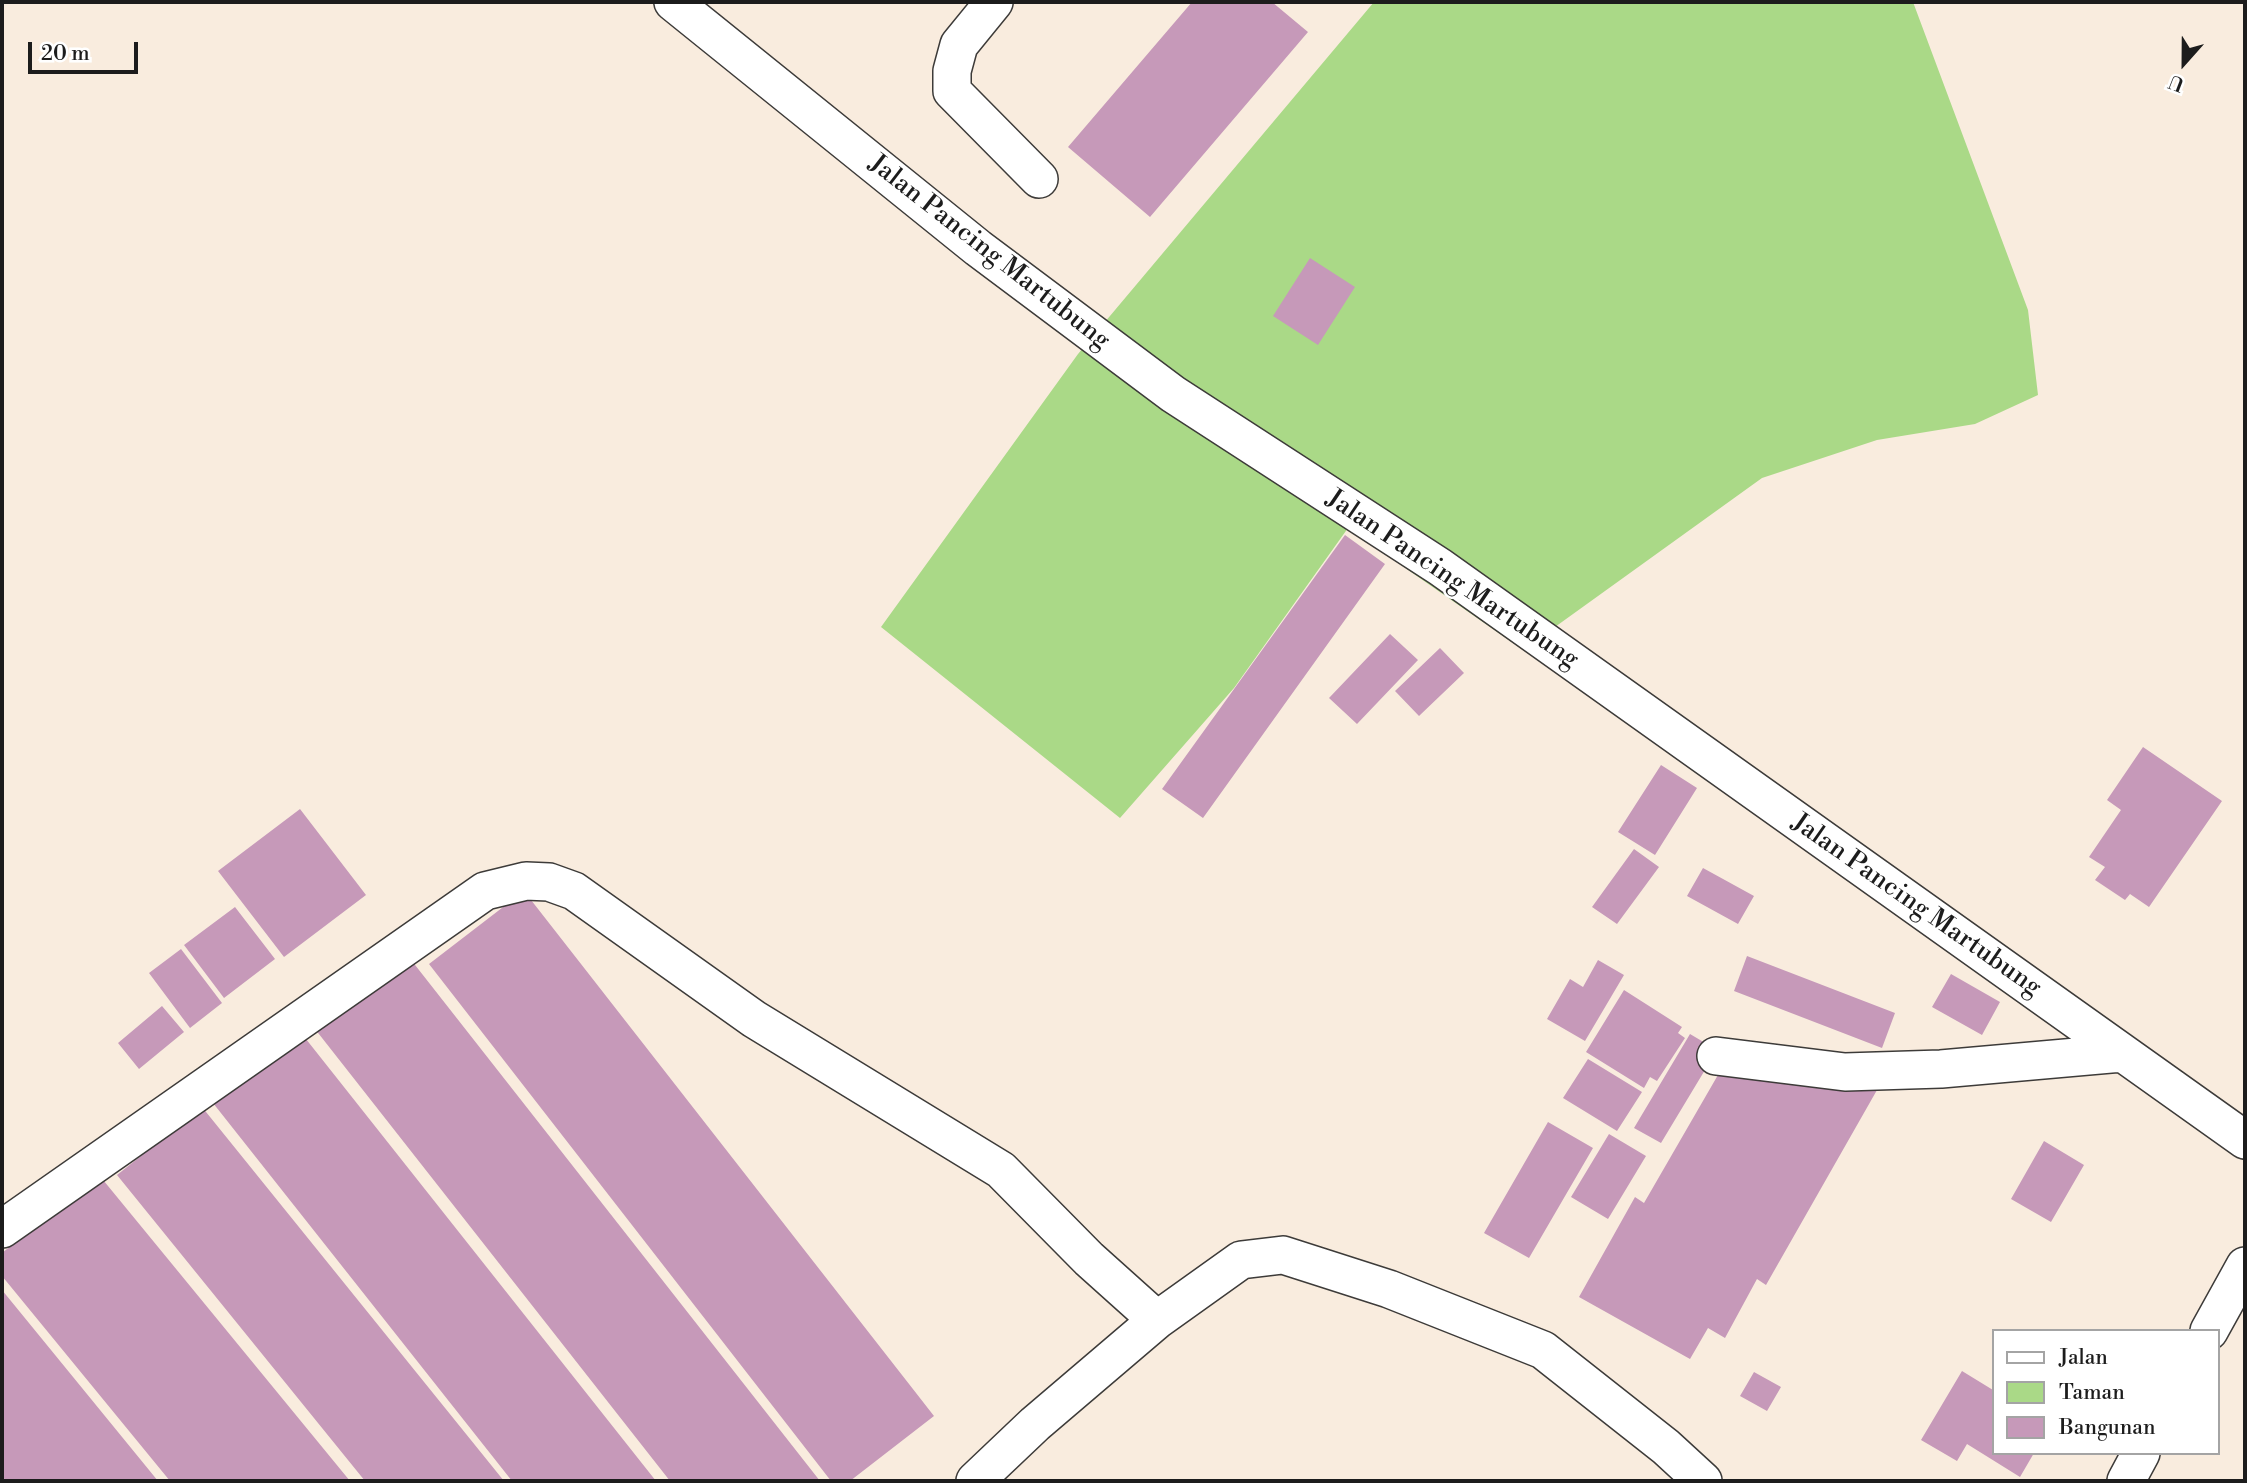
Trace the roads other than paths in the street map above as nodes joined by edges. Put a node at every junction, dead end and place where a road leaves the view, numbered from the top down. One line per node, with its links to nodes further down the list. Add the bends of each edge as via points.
1 (673, 2): 4 (street, Jalan Pancing Martubung, via 978,248 1173,394 1440,567)
2 (994, 2): 3 (street, via 959,45 952,91)
3 (1039, 179)
4 (2122, 1053): 5 (street, via 1941,1069 1845,1072); 6 (street, Jalan Pancing Martubung)
5 (1716, 1056)
6 (2245, 1140)
7 (2, 1229): 9 (street, via 485,891 526,881 574,891 754,1019 1000,1170 1088,1259)
8 (2245, 1266): 10 (street)
9 (1157, 1320): 12 (street); 13 (street, via 1241,1260 1283,1255 1389,1289 1543,1350)
10 (2210, 1329)
11 (2140, 1455): 14 (street)
12 (975, 1481)
13 (1703, 1481)
14 (2126, 1481)

